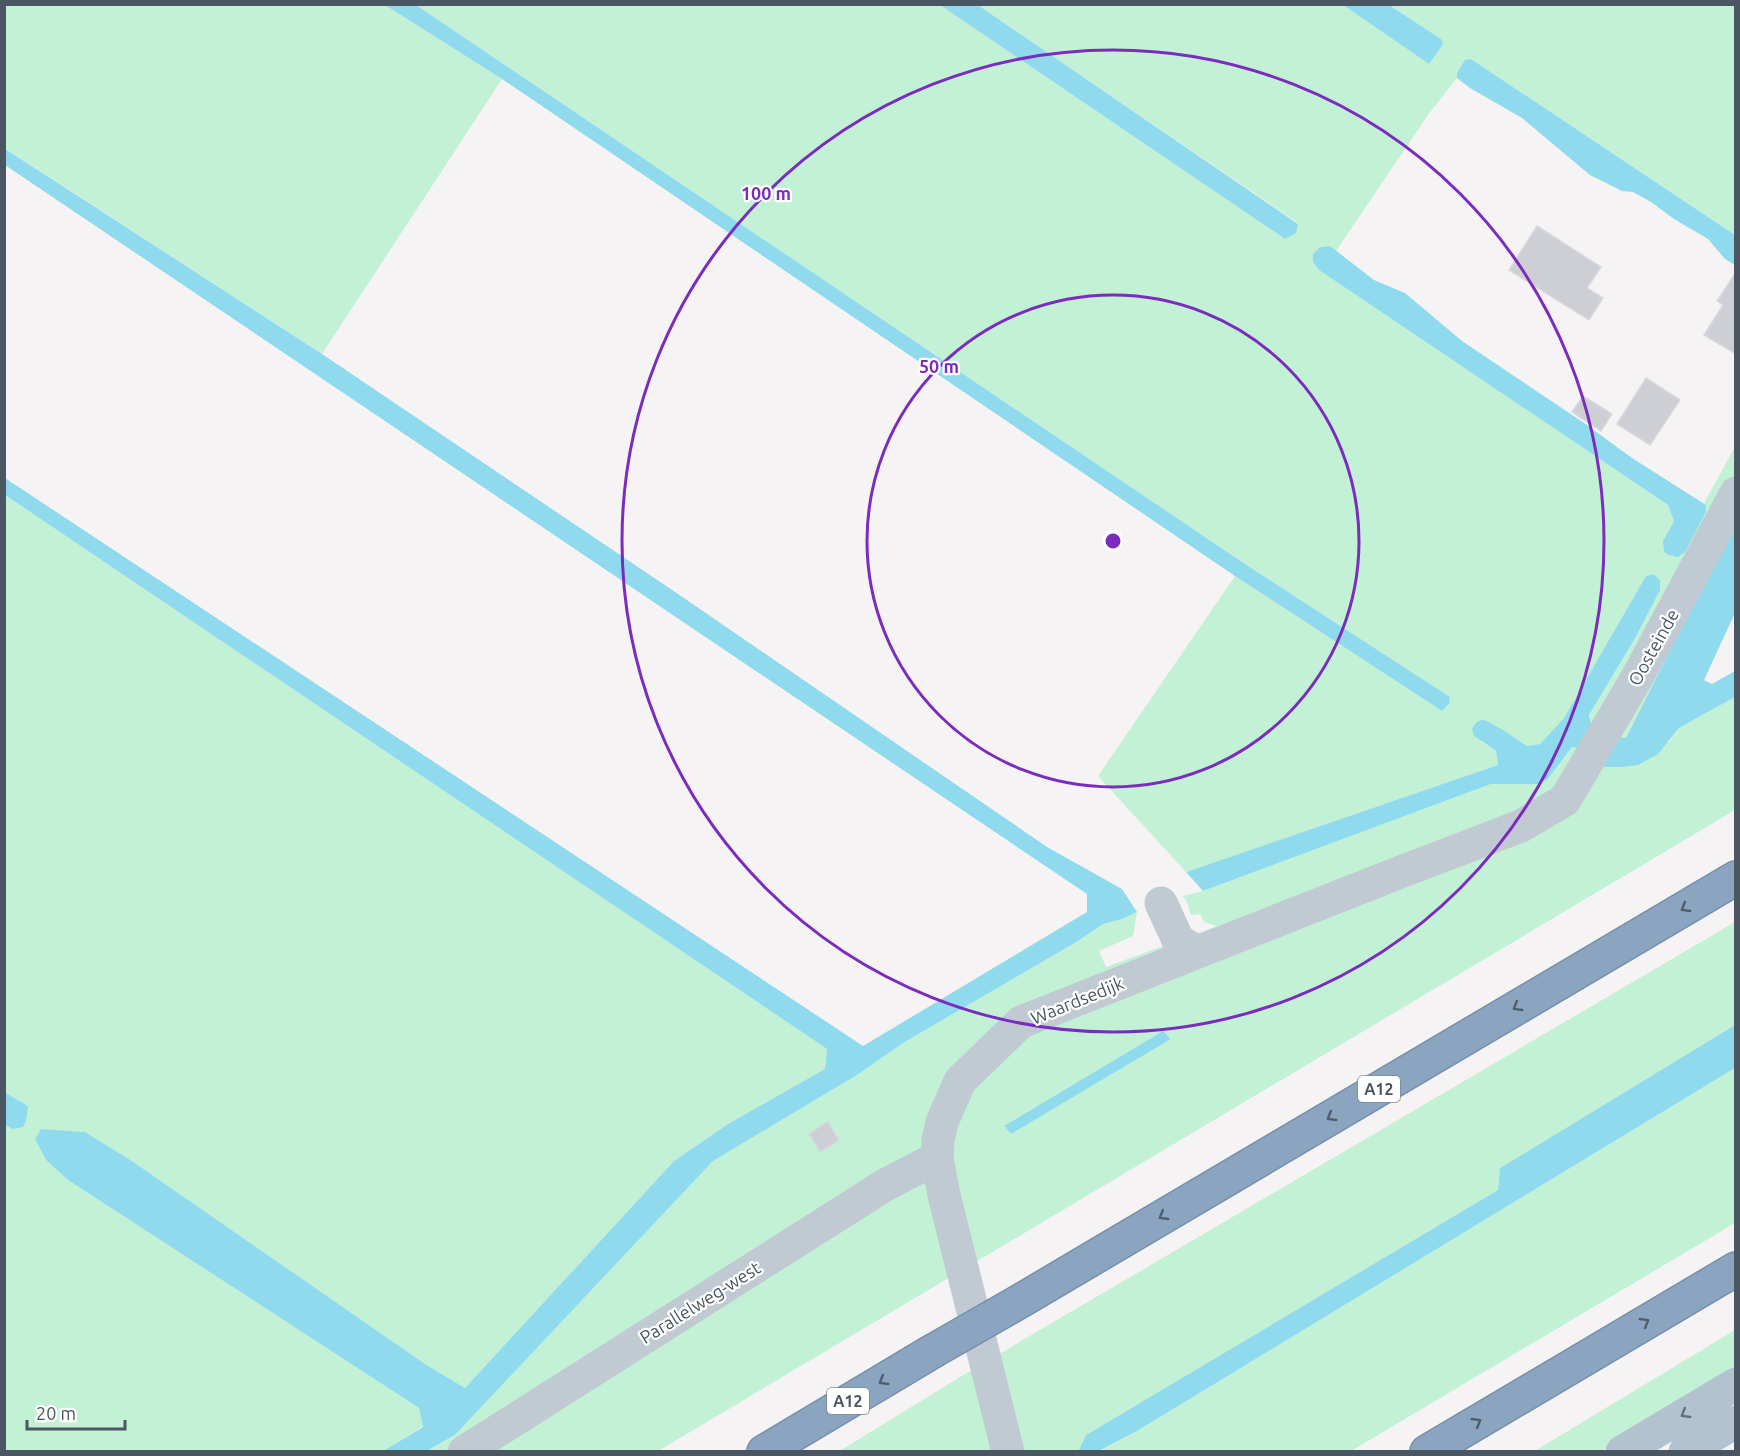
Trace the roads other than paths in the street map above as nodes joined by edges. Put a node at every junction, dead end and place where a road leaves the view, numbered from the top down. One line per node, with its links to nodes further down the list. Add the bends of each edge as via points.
1 (1736, 493): 2 (street, Oosteinde)
2 (1565, 800): 5 (street, Waardsedijk, via 1521,826)
3 (1736, 878): 11 (highway, A12, one-way to 11, bridge)
4 (1161, 903): 5 (street, via 1178,940)
5 (1197, 952): 6 (street, Waardsedijk, via 1021,1022 960,1080 942,1122)
6 (937, 1158): 10 (street, Parallelweg-west, via 885,1185); 12 (street, Waardsedijk)
7 (1736, 1269): 13 (highway, one-way to 7)
8 (1736, 1384): 14 (main road, one-way to 14)
9 (1736, 1422): 15 (main road)
10 (464, 1452)
11 (764, 1452)
12 (1008, 1452)
13 (1427, 1452)
14 (1622, 1452)
15 (1685, 1452)

